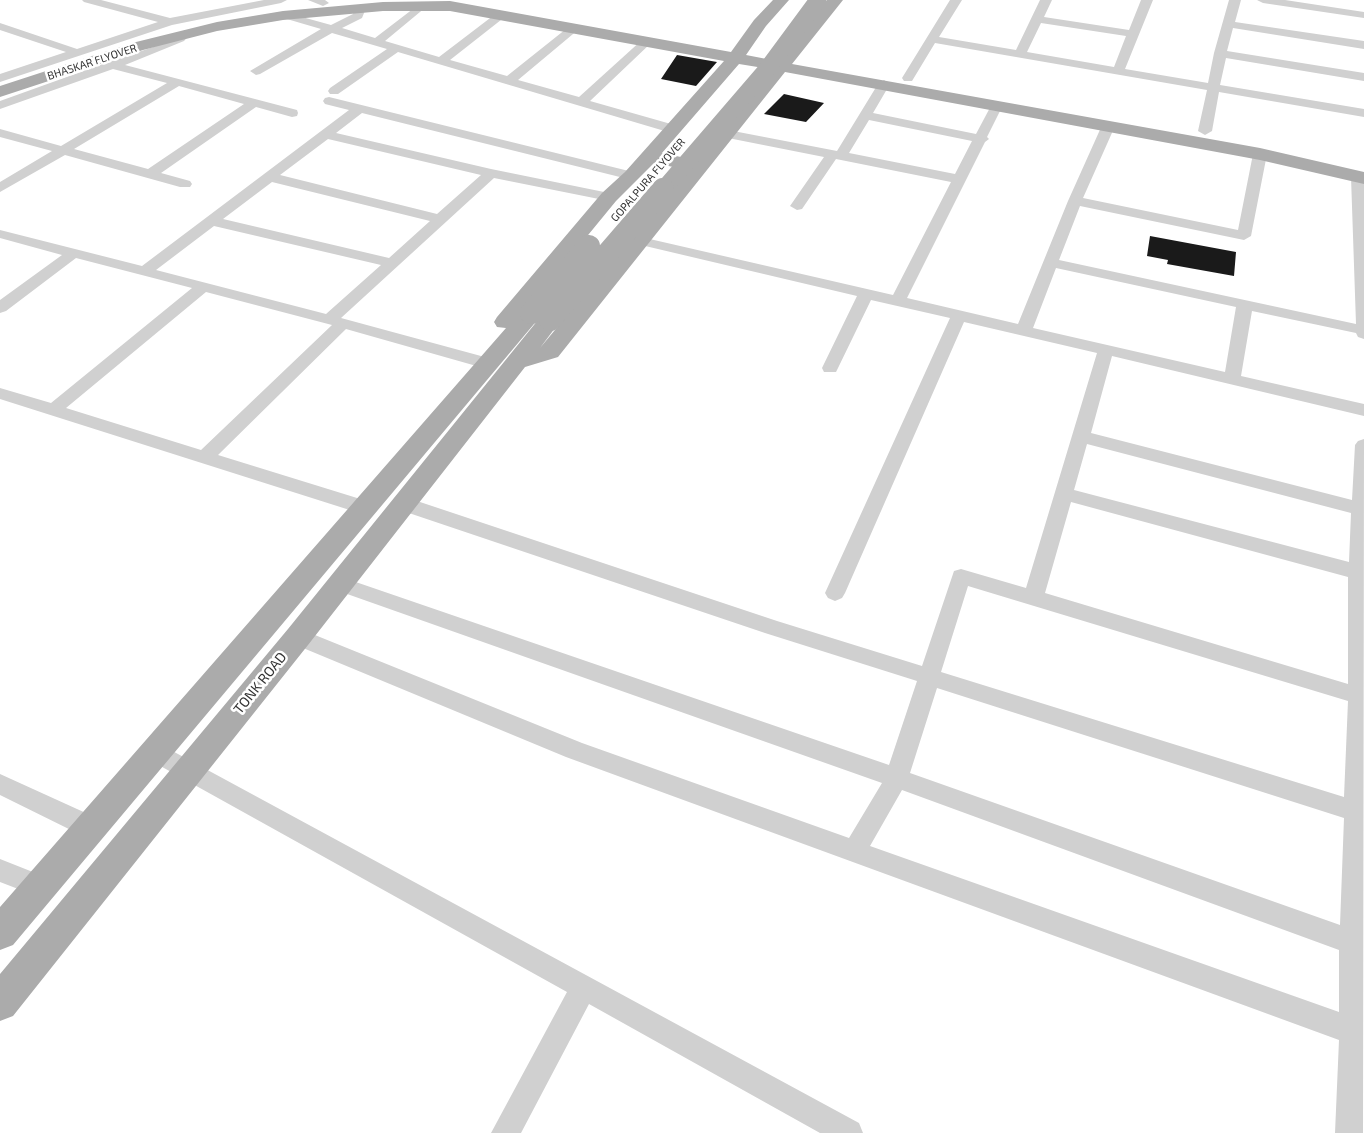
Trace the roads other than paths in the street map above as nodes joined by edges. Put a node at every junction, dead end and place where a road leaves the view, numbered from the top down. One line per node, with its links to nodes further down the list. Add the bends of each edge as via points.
1 (88, 0): 22 (street)
2 (452, 0): 33 (main road, via 530,11)
3 (780, 0): 33 (main road)
4 (803, 0): 96 (main road, GOPALPURA FLYOVER, bridge)
5 (827, 0): 37 (main road); 96 (main road, GOPALPURA FLYOVER, bridge)
6 (956, 0): 27 (street)
7 (1046, 0): 19 (street)
8 (1143, 0): 25 (street)
9 (1235, 0): 20 (street)
10 (1263, 0): 18 (street)
11 (1326, 0): 16 (street)
12 (319, 1): 13 (main road); 22 (main road)
13 (360, 4): 14 (main road); 15 (main road); 24 (street, via 358,16)
14 (422, 5): 17 (main road); 29 (street)
15 (283, 8): 22 (main road); 24 (street)
16 (1364, 10)
17 (502, 14): 23 (main road); 36 (street)
18 (1364, 15)
19 (1036, 19): 25 (street); 35 (street)
20 (1228, 24): 30 (street); 34 (street)
21 (0, 26): 32 (street)
22 (177, 27): 26 (main road, BHASKAR FLYOVER); 32 (street); 38 (street, via 180,39)
23 (575, 27): 28 (main road); 44 (street)
24 (330, 29): 29 (street); 39 (street)
25 (1133, 34): 40 (street)
26 (156, 36): 45 (main road, BHASKAR FLYOVER); 49 (main road, BHASKAR FLYOVER)
27 (931, 39): 35 (street); 42 (street)
28 (647, 41): 33 (main road); 51 (street)
29 (376, 42): 31 (street)
30 (1364, 45)
31 (396, 48): 36 (street); 54 (street, via 332,96)
32 (76, 52): 41 (street)
33 (739, 53): 37 (main road); 59 (main road)
34 (1220, 53): 43 (street); 48 (street)
35 (1020, 54): 40 (street)
36 (441, 61): 44 (street)
37 (787, 62): 42 (main road); 47 (main road); 63 (main road)
38 (109, 64): 46 (street); 52 (street)
39 (256, 71)
40 (1118, 71): 48 (street)
41 (0, 78)
42 (908, 78): 60 (main road)
43 (1364, 78)
44 (509, 81): 51 (street)
45 (0, 83)
46 (176, 83): 50 (street); 65 (street)
47 (884, 84): 53 (main road); 57 (street)
48 (1213, 87): 56 (street); 60 (street)
49 (0, 92)
50 (254, 102): 55 (street); 72 (street)
51 (581, 102): 59 (street)
52 (0, 105)
53 (997, 105): 58 (main road); 64 (street)
54 (360, 108): 62 (street); 73 (street)
55 (292, 113)
56 (1364, 113)
57 (865, 116): 64 (street); 66 (street)
58 (1108, 126): 67 (main road); 79 (street)
59 (673, 129): 68 (main road)
60 (1205, 131): 71 (main road, via 1280,144)
61 (0, 133): 65 (street)
62 (325, 134): 70 (street); 74 (street)
63 (728, 134): 66 (street); 69 (main road)
64 (982, 139): 75 (street)
65 (63, 149): 72 (street); 77 (street)
66 (837, 154): 75 (street); 80 (street)
67 (1260, 154): 71 (main road); 79 (street, via 1244,236)
68 (649, 156): 69 (main road); 73 (main road)
69 (701, 167): 84 (main road)
70 (491, 173): 78 (street); 81 (street)
71 (1362, 173): 89 (street)
72 (150, 174): 76 (street)
73 (632, 176): 78 (main road)
74 (269, 177): 81 (street); 82 (street)
75 (959, 179): 92 (street)
76 (185, 184)
77 (0, 188)
78 (609, 197): 102 (main road, via 490,340)
79 (1075, 201): 87 (street)
80 (797, 206)
81 (440, 220): 86 (street)
82 (212, 221): 86 (street); 88 (street)
83 (0, 234): 85 (street)
84 (641, 242): 91 (street); 102 (main road, via 550,352)
85 (72, 254): 88 (street); 94 (street)
86 (392, 263): 97 (street)
87 (1052, 263): 93 (street); 98 (street)
88 (144, 272): 90 (street)
89 (1362, 277): 99 (street)
90 (203, 287): 97 (street); 106 (street)
91 (866, 293): 92 (street); 103 (street)
92 (898, 300): 95 (street)
93 (1245, 304): 99 (street); 104 (street)
94 (0, 308)
95 (959, 315): 98 (street); 117 (street)
96 (540, 316): 102 (main road, GOPALPURA FLYOVER)
97 (336, 321): 102 (street); 110 (street)
98 (1024, 330): 101 (street)
99 (1364, 330): 100 (street)
100 (1364, 334)
101 (1106, 350): 104 (street); 108 (street)
102 (499, 361): 112 (main road, TONK ROAD); 113 (main road)
103 (830, 368)
104 (1232, 380): 107 (street)
105 (0, 393): 106 (street)
106 (53, 410): 110 (street)
107 (1364, 410)
108 (1081, 436): 111 (street); 114 (street)
109 (1364, 445): 114 (street)
110 (204, 458): 113 (street)
111 (1064, 494): 115 (street); 118 (street)
112 (404, 504): 116 (main road, TONK ROAD); 120 (street)
113 (363, 507): 122 (main road)
114 (1361, 509): 115 (street)
115 (1358, 572): 121 (street)
116 (340, 584): 119 (main road, TONK ROAD); 124 (street)
117 (835, 593)
118 (1033, 598): 120 (street, via 962,576); 121 (street)
119 (298, 637): 123 (main road, TONK ROAD); 128 (street, via 574,750)
120 (930, 677): 124 (street); 126 (street)
121 (1360, 696): 126 (street)
122 (154, 751): 123 (street); 127 (main road)
123 (190, 770): 133 (street); 134 (main road, TONK ROAD)
124 (897, 778): 128 (street); 132 (street)
125 (0, 784): 127 (street)
126 (1361, 813): 132 (street)
127 (90, 827): 130 (main road)
128 (854, 851): 135 (street)
129 (0, 870): 130 (street)
130 (39, 886): 131 (main road)
131 (0, 933)
132 (1352, 942): 135 (street)
133 (584, 987): 136 (street); 137 (street)
134 (0, 1003)
135 (1359, 1033): 138 (street)
136 (838, 1130)
137 (505, 1133)
138 (1349, 1133)

